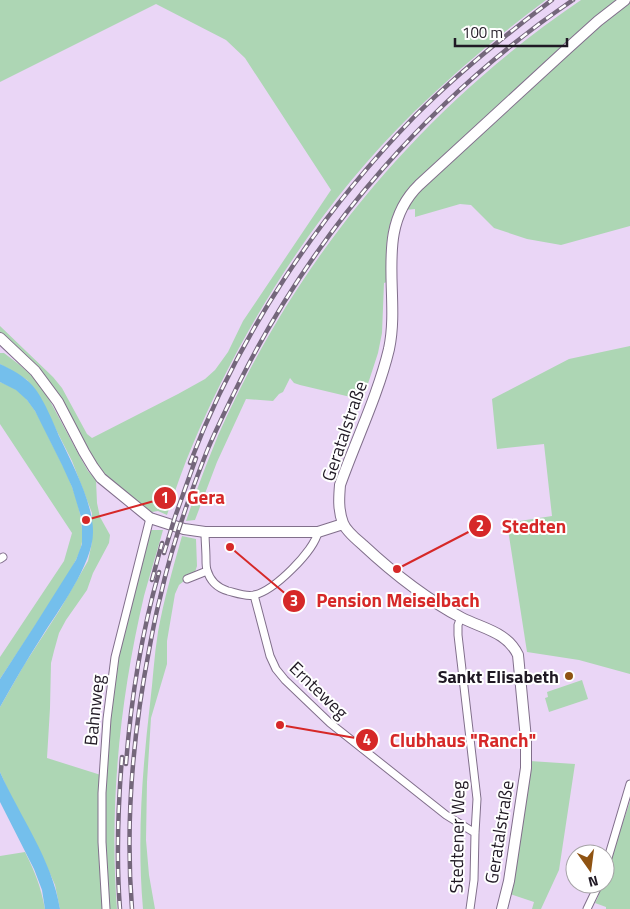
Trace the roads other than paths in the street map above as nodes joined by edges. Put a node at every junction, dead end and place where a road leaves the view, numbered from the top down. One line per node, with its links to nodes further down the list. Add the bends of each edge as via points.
1 (625, 0): 4 (street, Geratalstraße, via 566,49 419,185 402,208 393,236 389,347 340,484 339,511)
2 (0, 338): 3 (street, via 35,371 58,402 101,478)
3 (150, 518): 5 (street); 15 (street, Bahnweg, via 115,657 107,719 102,793)
4 (343, 524): 6 (street); 10 (street, Geratalstraße, via 398,576)
5 (205, 532): 6 (street); 7 (street)
6 (318, 532): 9 (street, via 296,566 267,590)
7 (207, 570): 8 (street); 9 (street, via 222,589)
8 (187, 579)
9 (254, 595): 12 (street, Ernteweg, via 270,656 284,680 330,723 446,815)
10 (461, 617): 12 (street, Stedtener Weg, via 458,635 477,799); 17 (street, Geratalstraße, via 509,640 518,655 526,768 510,881)
11 (630, 784): 13 (street)
12 (475, 834): 16 (street, Stedtener Weg)
13 (612, 844)
14 (594, 894): 18 (street)
15 (106, 909)
16 (470, 909)
17 (502, 909)
18 (587, 909)

